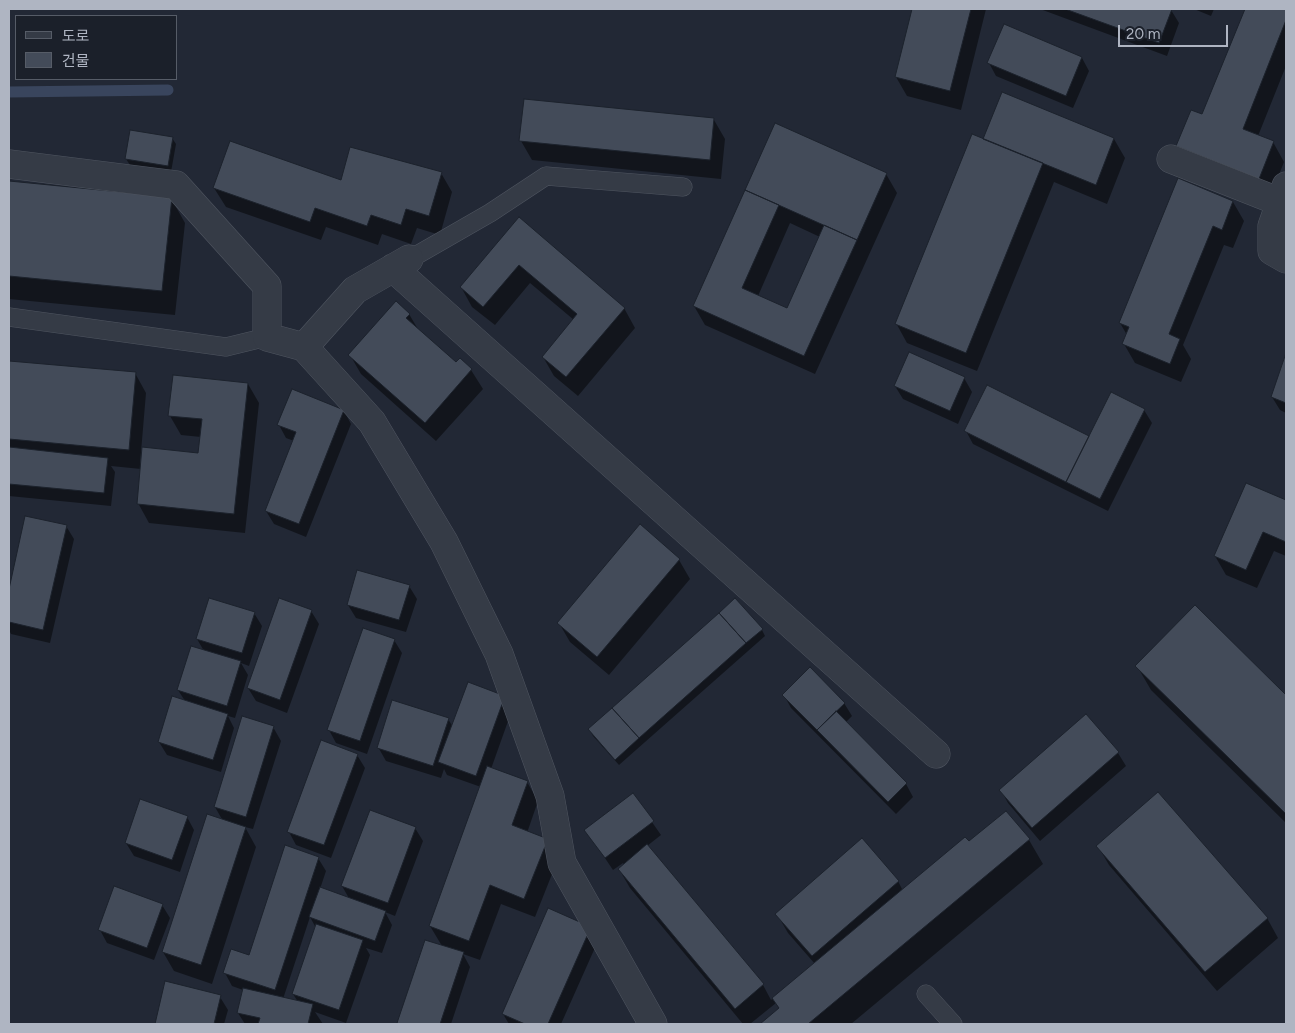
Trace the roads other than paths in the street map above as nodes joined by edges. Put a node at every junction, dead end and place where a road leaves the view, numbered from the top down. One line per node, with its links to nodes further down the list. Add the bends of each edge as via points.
1 (1171, 159): 4 (street)
2 (9, 164): 8 (street, via 176,185 267,286)
3 (683, 187): 6 (lane, via 546,176 490,213)
4 (1283, 194): 5 (street, via 1272,226 1272,251)
5 (1286, 258)
6 (401, 264): 9 (street, via 355,290); 10 (street)
7 (9, 317): 8 (lane, via 226,347)
8 (268, 337): 9 (street)
9 (304, 347): 12 (street, via 372,422 444,542 499,654 550,796 562,863)
10 (936, 754)
11 (926, 994): 13 (lane)
12 (653, 1024)
13 (953, 1024)

